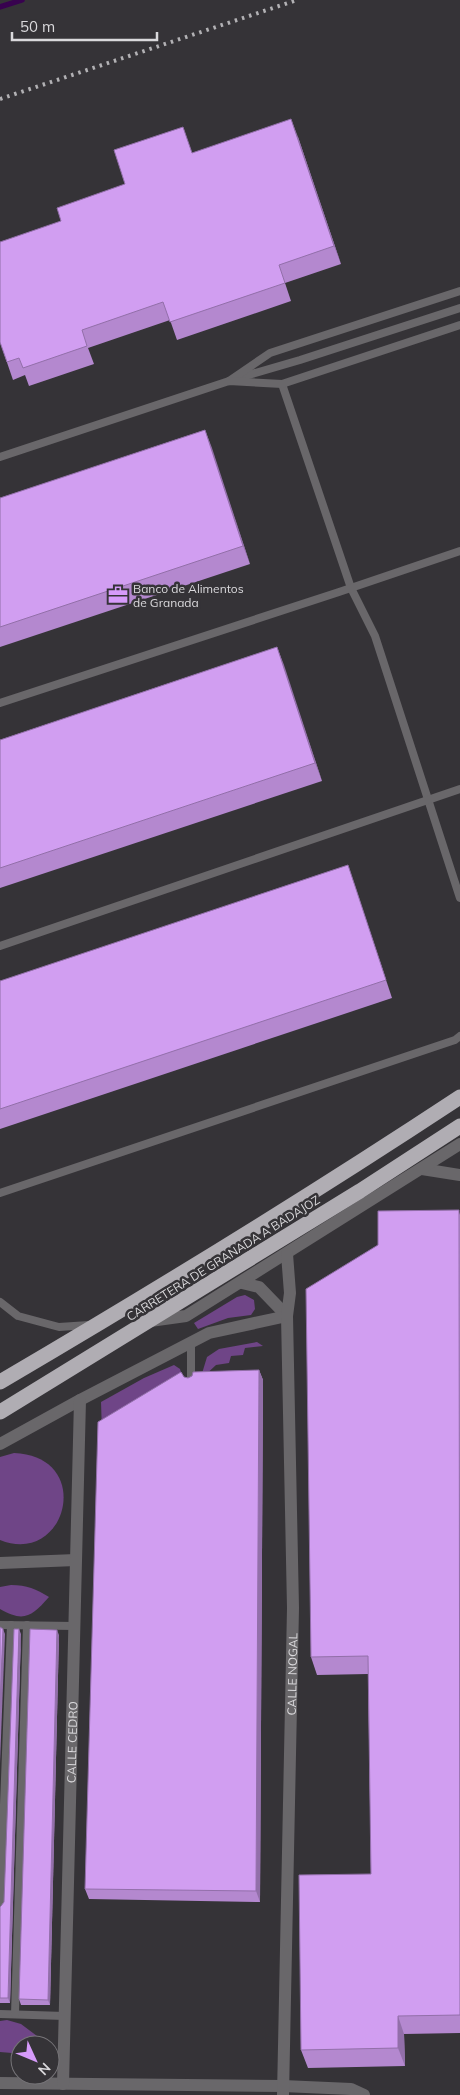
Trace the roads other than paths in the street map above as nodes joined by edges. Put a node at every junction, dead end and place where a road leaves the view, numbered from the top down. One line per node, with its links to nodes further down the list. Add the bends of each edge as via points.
1 (460, 291): 4 (lane, via 270,353)
2 (460, 308): 4 (lane)
3 (460, 325): 5 (lane)
4 (229, 381): 5 (lane); 6 (lane)
5 (282, 384): 8 (lane)
6 (0, 457)
7 (460, 551): 8 (lane)
8 (351, 588): 9 (lane); 11 (lane, via 374,636)
9 (0, 703)
10 (460, 789): 11 (lane)
11 (427, 800): 12 (lane); 13 (lane)
12 (460, 898)
13 (0, 946)
14 (460, 1036): 20 (lane, via 446,1044)
15 (460, 1097): 26 (highway, CARRETERA DE GRANADA A BADAJOZ)
16 (460, 1126): 25 (highway, CARRETERA DE GRANADA A BADAJOZ)
17 (460, 1144): 18 (street)
18 (422, 1169): 19 (street); 21 (street)
19 (460, 1175)
20 (0, 1193)
21 (288, 1254): 22 (street); 24 (street, CALLE NOGAL, via 290,1294)
22 (242, 1283): 24 (street, via 259,1288); 25 (street, via 186,1316)
23 (0, 1302): 26 (lane, via 18,1316 59,1327)
24 (286, 1316): 27 (street, via 209,1333); 45 (street, CALLE NOGAL, via 293,1608)
25 (150, 1322): 31 (highway, CARRETERA DE GRANADA A BADAJOZ)
26 (99, 1324): 28 (highway, CARRETERA DE GRANADA A BADAJOZ)
27 (191, 1343): 29 (lane); 30 (street)
28 (0, 1382)
29 (191, 1383)
30 (80, 1400): 32 (street); 33 (street, CALLE CEDRO)
31 (0, 1412)
32 (0, 1444)
33 (76, 1560): 34 (street); 38 (street, CALLE CEDRO)
34 (0, 1563)
35 (0, 1625): 36 (lane)
36 (11, 1625): 37 (lane); 39 (lane)
37 (27, 1625): 38 (lane); 41 (lane)
38 (75, 1626): 42 (street, CALLE CEDRO)
39 (0, 1907)
40 (0, 2014): 41 (lane)
41 (15, 2014): 42 (lane)
42 (65, 2016): 43 (street, CALLE CEDRO)
43 (63, 2084): 44 (street); 45 (street)
44 (2, 2087)
45 (283, 2091): 46 (street, via 351,2090)
46 (364, 2095)

